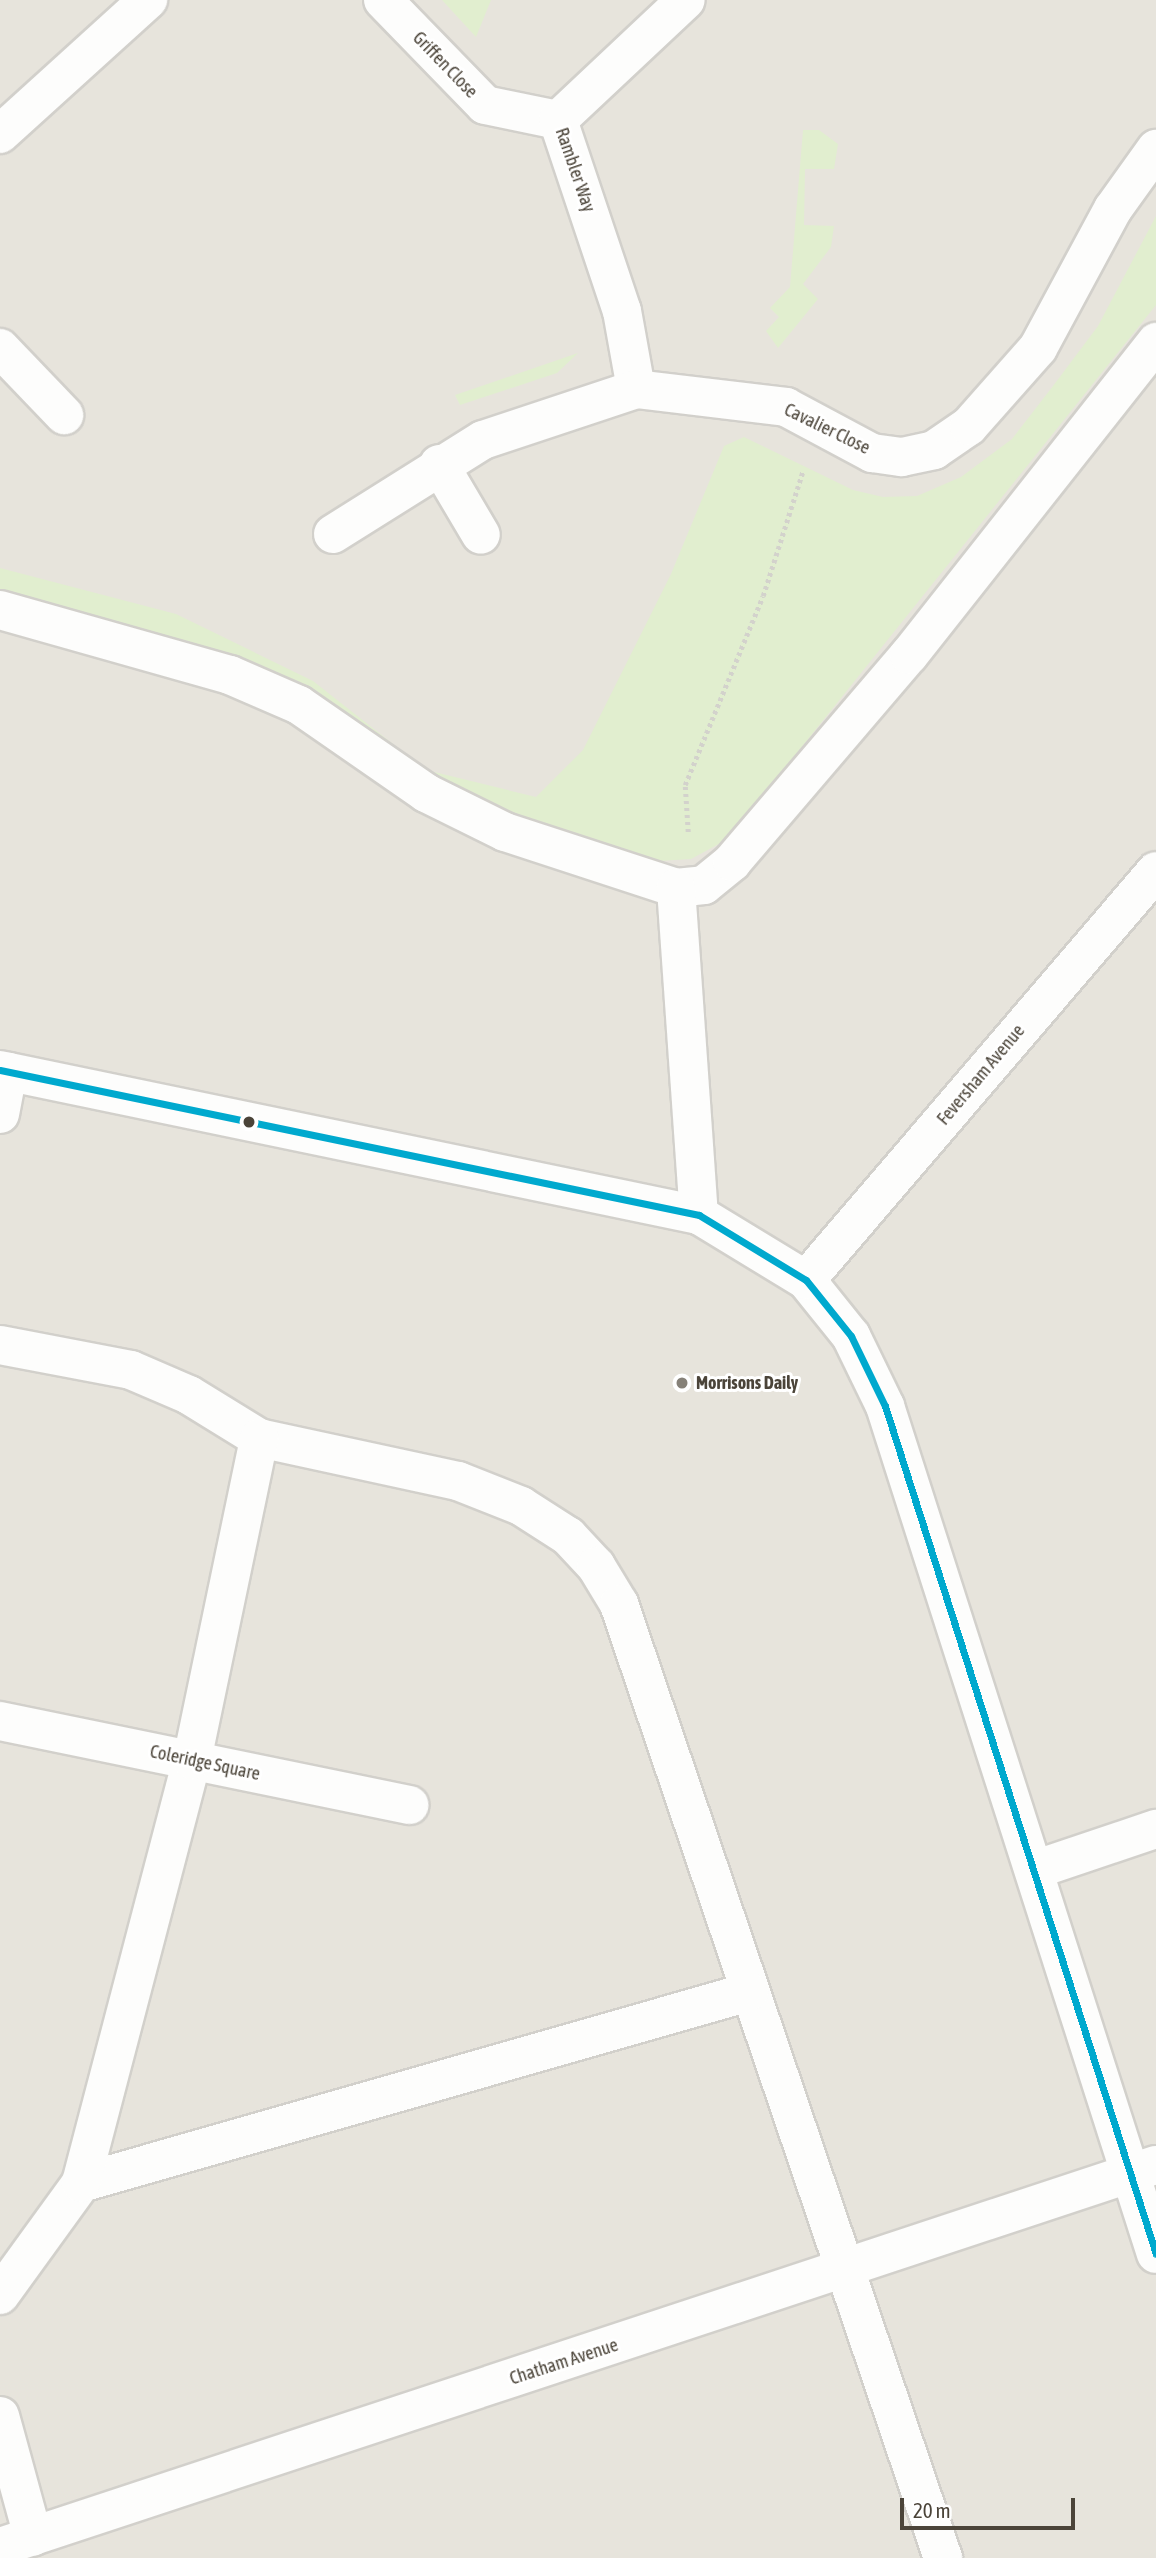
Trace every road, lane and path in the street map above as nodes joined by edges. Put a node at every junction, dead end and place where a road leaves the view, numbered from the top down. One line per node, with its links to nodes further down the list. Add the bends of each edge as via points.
1 (148, 0): 5 (street)
2 (383, 0): 4 (street, Griffen Close, via 485,105)
3 (685, 0): 4 (street, Rambler Way)
4 (558, 120): 9 (street, Rambler Way, via 622,312)
5 (0, 134)
6 (1156, 149): 11 (street, Cavalier Close, via 1113,209 1038,348 969,426 934,450 902,457 872,453)
7 (1156, 342): 17 (street, via 909,655 732,862 704,885)
8 (0, 348): 10 (street)
9 (636, 389): 11 (street, Cavalier Close, via 744,398); 12 (street, Cavalier Close, via 483,440)
10 (65, 415)
11 (813, 419): 17 (path, via 783,541 685,785 691,859)
12 (439, 464): 13 (street, Cavalier Close); 14 (street)
13 (333, 534)
14 (481, 535)
15 (0, 610): 17 (street, via 230,674 299,705 426,793 505,832)
16 (1156, 871): 21 (street, Feversham Avenue)
17 (676, 888): 20 (street)
18 (4, 1071): 19 (street); 20 (street)
19 (0, 1114)
20 (699, 1215): 21 (street)
21 (806, 1280): 28 (street, via 870,1365)
22 (0, 1345): 23 (street, via 131,1370 189,1395)
23 (260, 1438): 25 (street); 29 (street, via 458,1481 549,1524 596,1566 619,1604)
24 (0, 1721): 25 (street, Coleridge Square)
25 (192, 1760): 26 (street, Coleridge Square); 31 (street)
26 (409, 1805)
27 (1156, 1829): 28 (street)
28 (1034, 1870): 30 (street)
29 (749, 1993): 31 (street); 33 (street)
30 (1142, 2170): 32 (street); 33 (street, Chatham Avenue)
31 (81, 2183): 34 (street)
32 (1156, 2254)
33 (846, 2269): 36 (street, Chatham Avenue); 37 (street)
34 (0, 2295)
35 (0, 2416): 36 (street)
36 (16, 2542)
37 (943, 2558)

